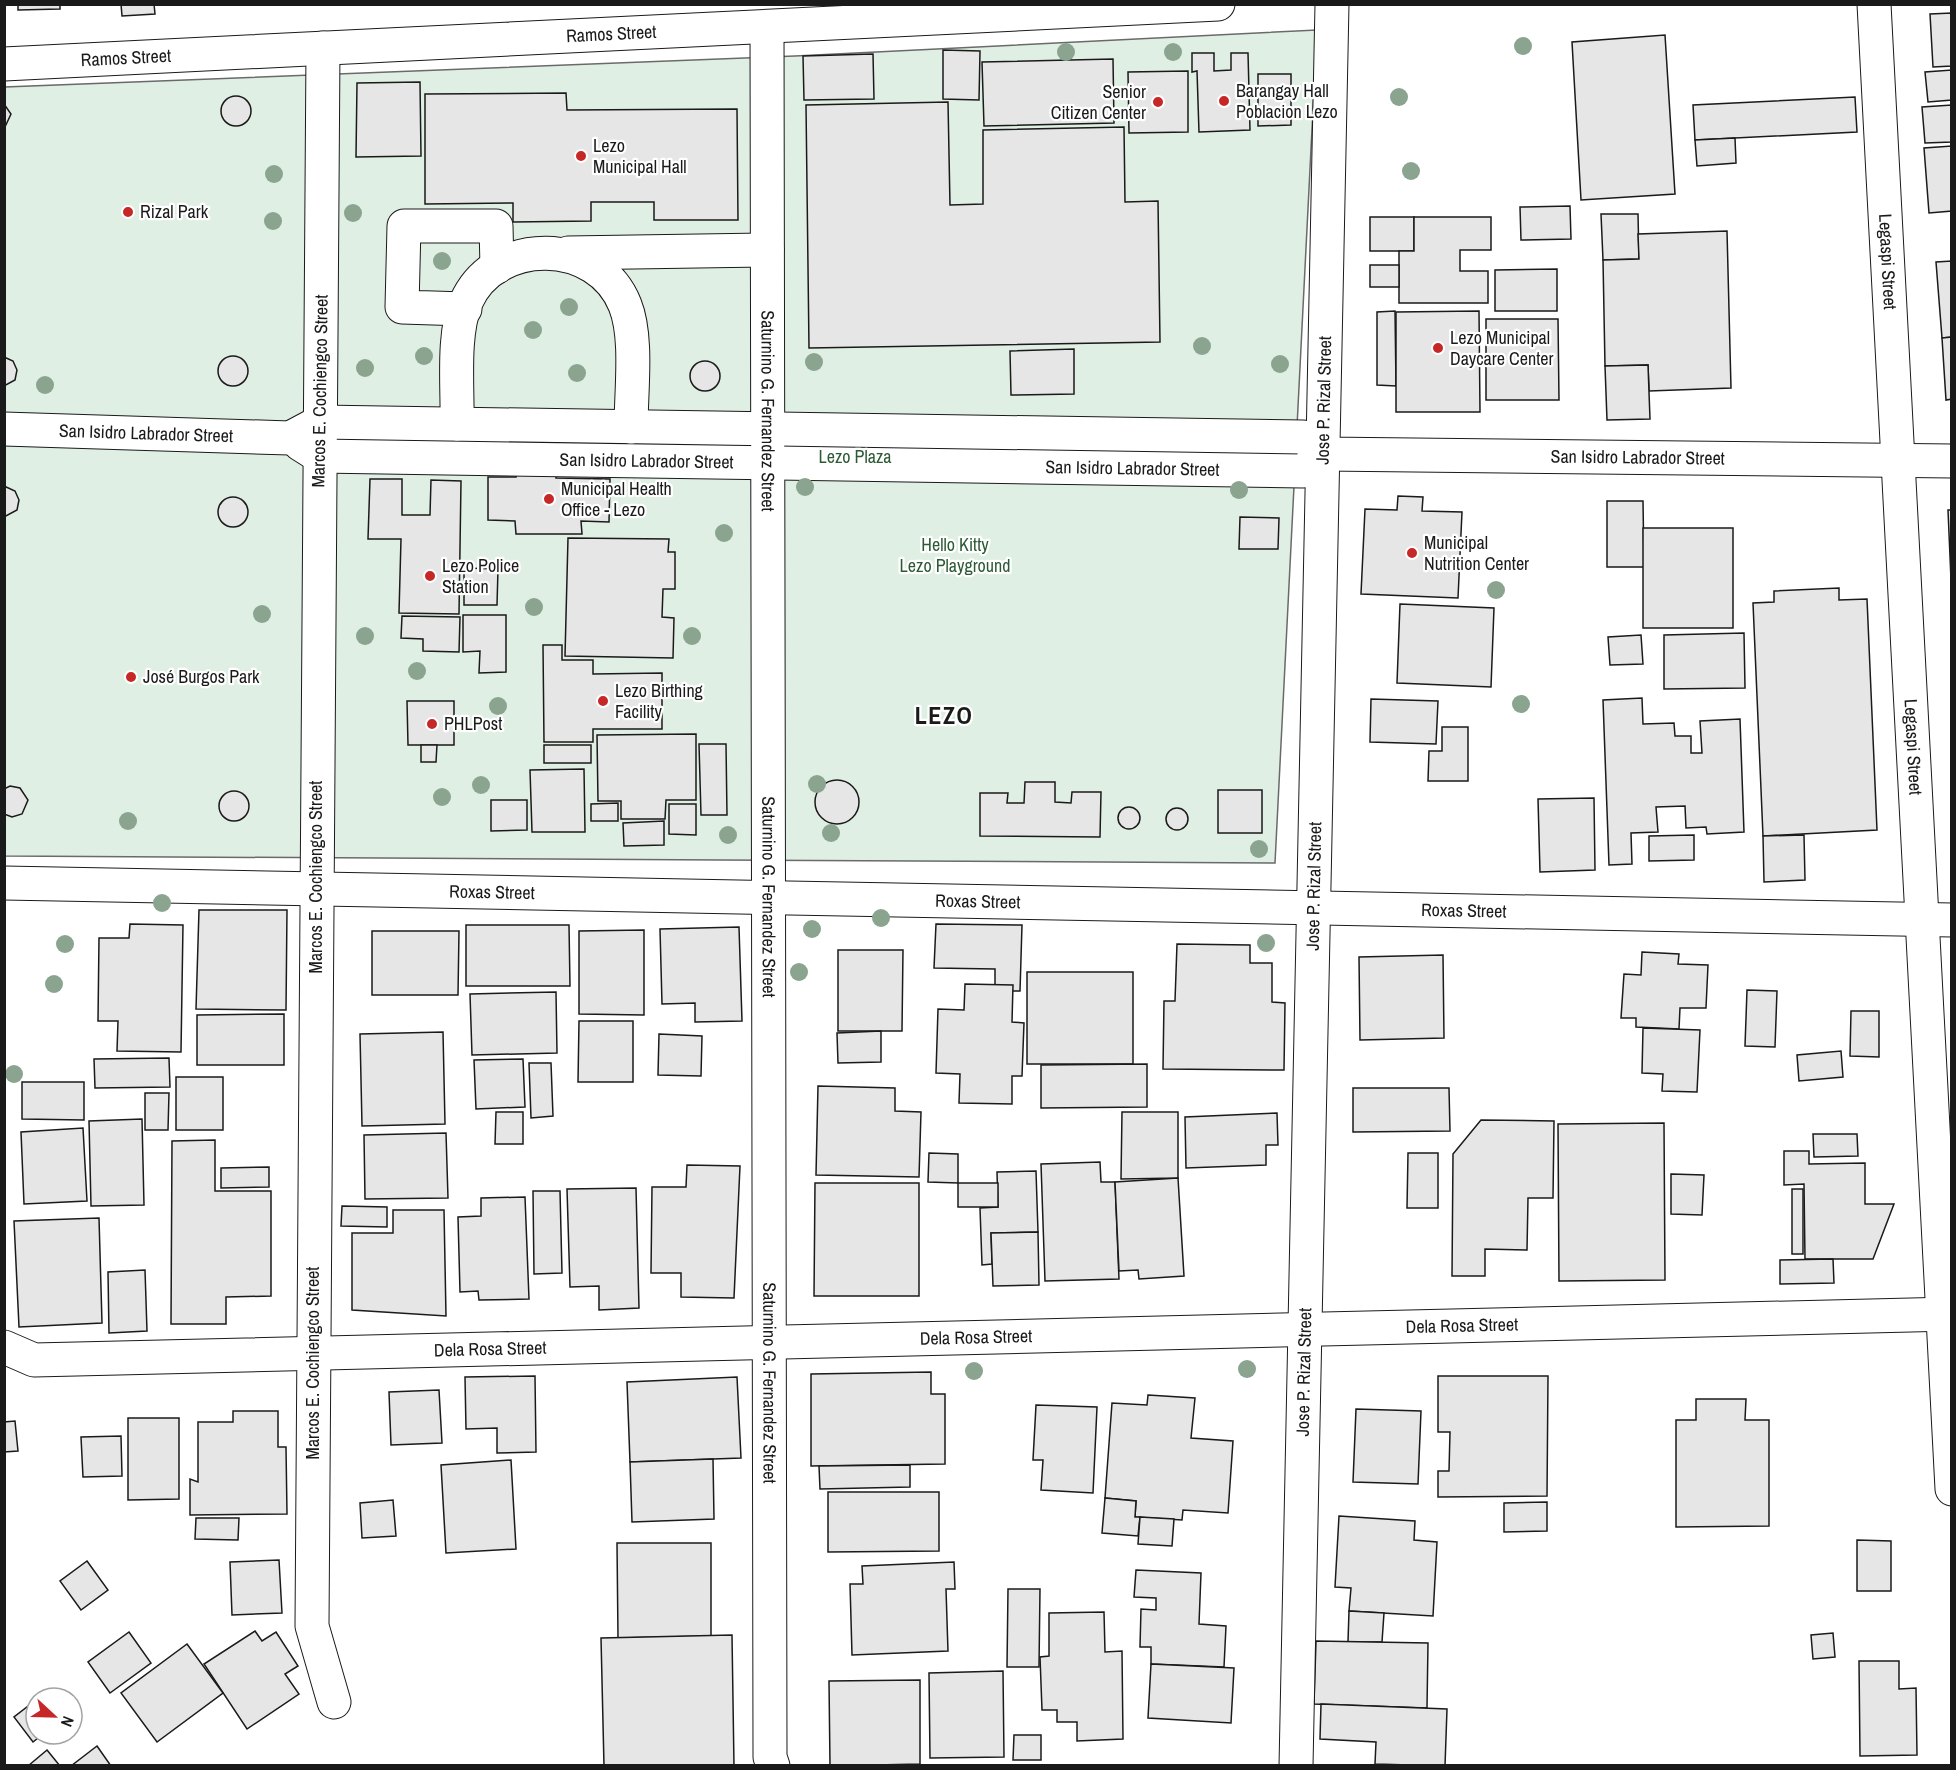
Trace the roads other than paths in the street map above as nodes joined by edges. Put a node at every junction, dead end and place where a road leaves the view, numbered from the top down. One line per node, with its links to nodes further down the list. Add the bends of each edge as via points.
1 (1218, 4): 4 (street, Ramos Street)
2 (1332, 4): 17 (street, Jose P. Rizal Street)
3 (1874, 4): 19 (street, Legaspi Street)
4 (767, 27): 5 (street, Ramos Street); 7 (street, Saturnino G. Fernandez Street)
5 (323, 48): 6 (street, Ramos Street); 11 (street, Marcos E. Cochiengco Street)
6 (4, 64)
7 (767, 250): 8 (street); 15 (street, Saturnino G. Fernandez Street)
8 (561, 253): 9 (street, via 534,252); 13 (street, via 588,262 609,280 625,304 631,331)
9 (497, 267): 10 (street, via 478,284); 10 (street, via 496,226 404,226 402,307)
10 (465, 309): 12 (street, via 459,330)
11 (320, 422): 12 (street, San Isidro Labrador Street); 16 (street, San Isidro Labrador Street); 18 (street, Marcos E. Cochiengco Street)
12 (458, 424): 13 (street, San Isidro Labrador Street)
13 (631, 427): 15 (street, San Isidro Labrador Street)
14 (4, 429): 16 (street, San Isidro Labrador Street)
15 (768, 429): 17 (street, San Isidro Labrador Street, via 1303,437); 21 (street, Saturnino G. Fernandez Street)
16 (290, 438): 18 (street, San Isidro Labrador Street)
17 (1324, 454): 19 (street, San Isidro Labrador Street); 21 (street, San Isidro Labrador Street, via 1303,471); 25 (street, Jose P. Rizal Street)
18 (320, 456): 21 (street, San Isidro Labrador Street); 23 (street, Marcos E. Cochiengco Street)
19 (1898, 461): 20 (street, San Isidro Labrador Street); 26 (street, Legaspi Street)
20 (1952, 461)
21 (768, 463): 24 (street, Saturnino G. Fernandez Street)
22 (4, 883): 23 (street, Roxas Street)
23 (316, 888): 24 (street, Roxas Street); 31 (street, Marcos E. Cochiengco Street)
24 (769, 897): 25 (street, Roxas Street); 29 (street, Saturnino G. Fernandez Street)
25 (1314, 907): 26 (street, Roxas Street); 28 (street, Jose P. Rizal Street)
26 (1937, 919): 27 (street, Legaspi Street)
27 (1947, 1314): 28 (street, Dela Rosa Street); 32 (street, Legaspi Street)
28 (1305, 1329): 29 (street, Dela Rosa Street); 35 (street, Jose P. Rizal Street)
29 (770, 1341): 31 (street, Dela Rosa Street); 34 (street, Saturnino G. Fernandez Street)
30 (5, 1347): 31 (street, Dela Rosa Street, via 33,1360)
31 (313, 1353): 33 (street, Marcos E. Cochiengco Street, via 312,1626)
32 (1952, 1489)
33 (334, 1702)
34 (773, 1766)
35 (1296, 1766)

